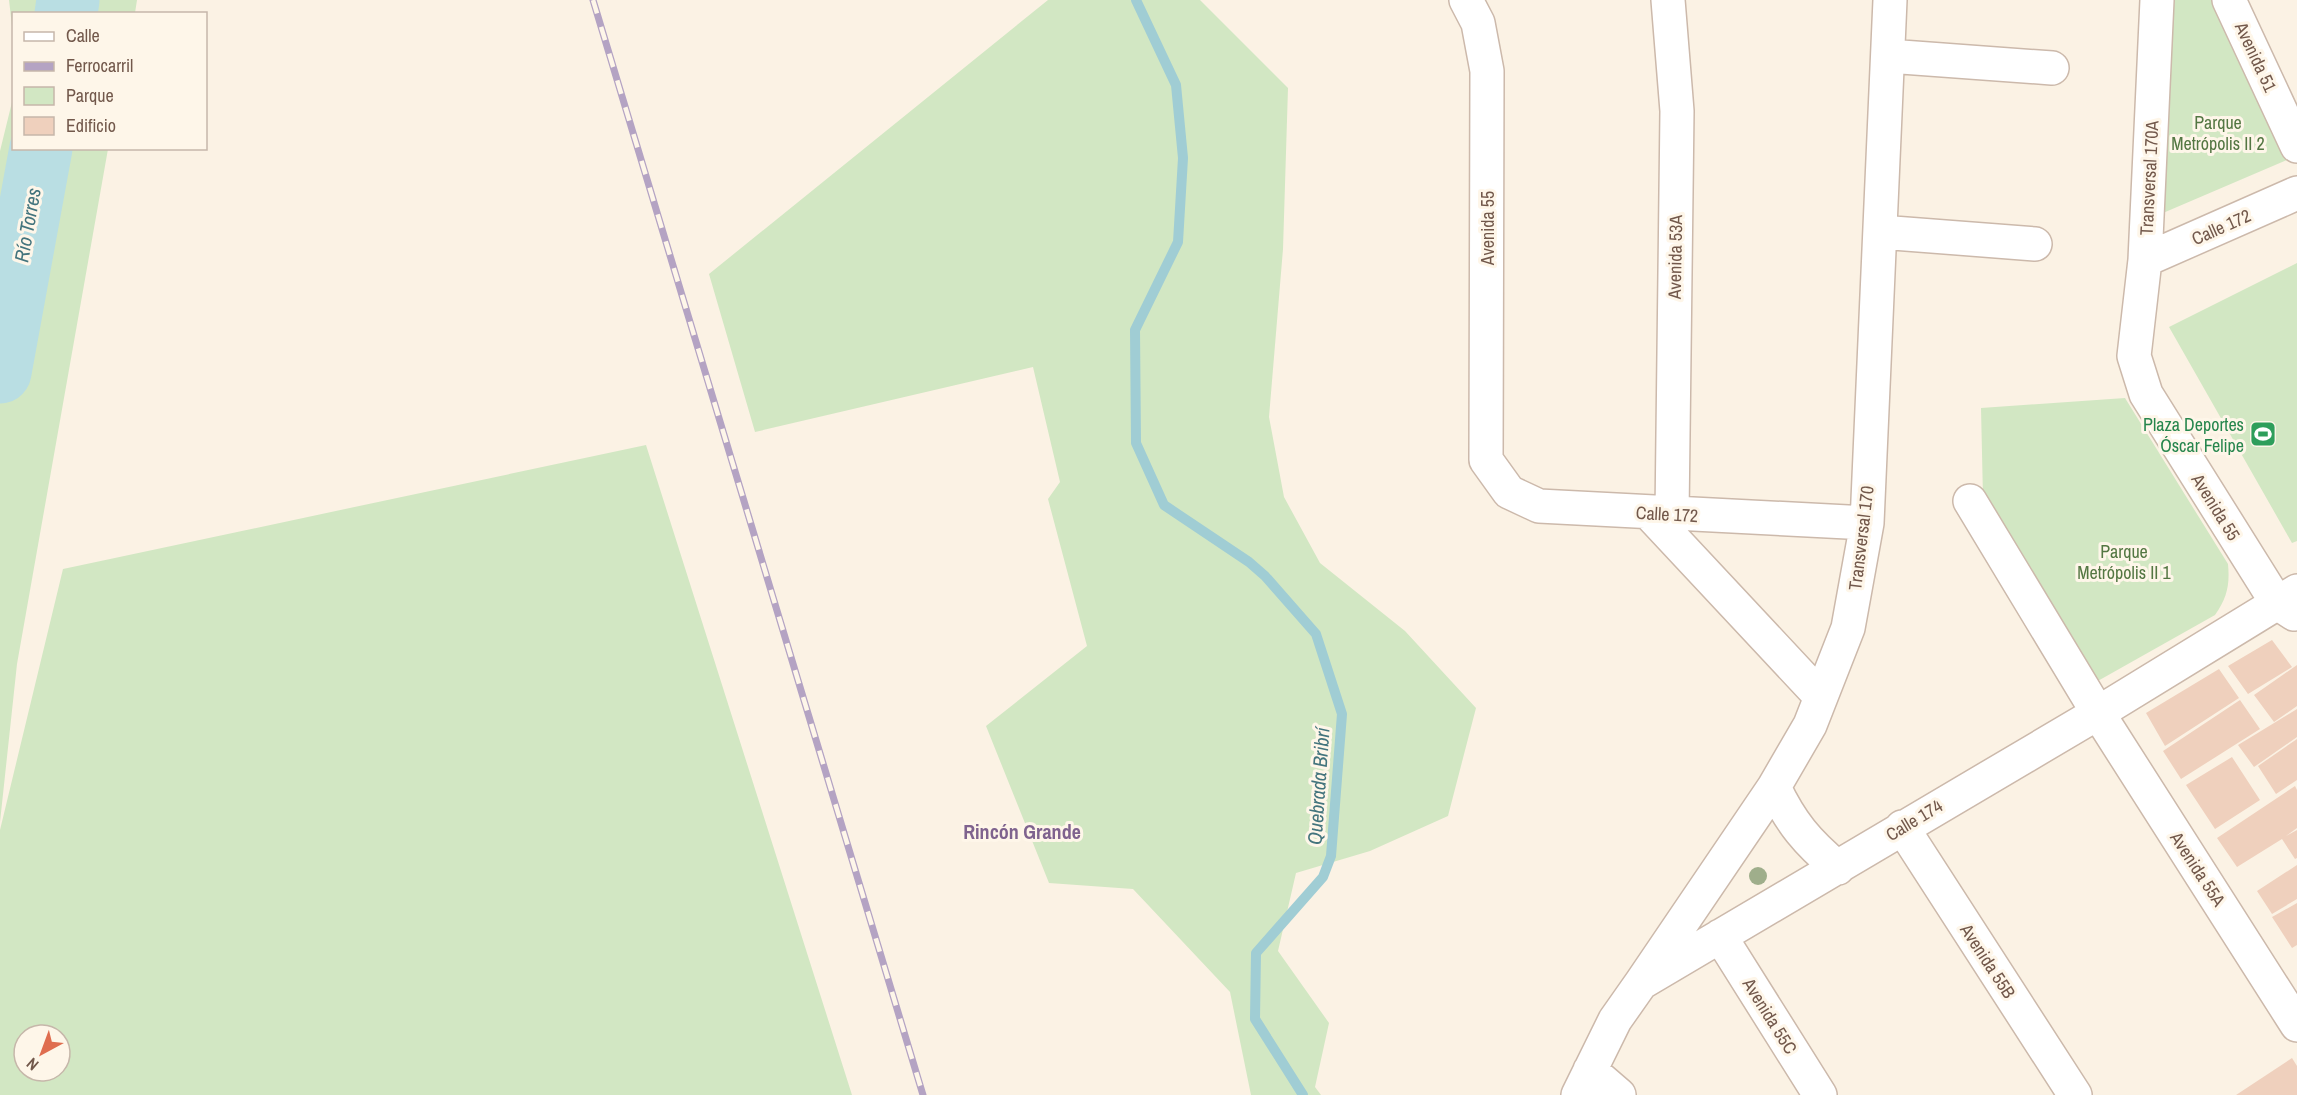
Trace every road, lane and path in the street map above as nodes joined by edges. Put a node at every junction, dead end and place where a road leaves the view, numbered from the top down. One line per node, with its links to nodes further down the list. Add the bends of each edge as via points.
1 (1466, 0): 14 (street, Avenida 55, via 1478,23 1487,71)
2 (1668, 0): 16 (street, Avenida 53A, via 1677,111)
3 (1890, 0): 6 (street, Transversal 170)
4 (2157, 0): 12 (street, Transversal 170A)
5 (2229, 0): 8 (street, Avenida 51)
6 (1888, 56): 7 (street); 10 (street, Transversal 170)
7 (2052, 68)
8 (2297, 146)
9 (2297, 194): 12 (street, Calle 172)
10 (1880, 232): 11 (street); 17 (street, Transversal 170)
11 (2035, 244)
12 (2145, 260): 13 (street, Transversal 170A)
13 (2134, 356): 18 (street, Avenida 55, via 2146,394)
14 (1486, 460): 16 (street, Calle 172, via 1509,492 1539,506)
15 (1970, 501): 20 (street, Avenida 55A)
16 (1660, 514): 17 (street, Calle 172); 19 (street)
17 (1867, 523): 19 (street, Transversal 170, via 1848,628)
18 (2290, 603): 20 (street, Calle 174)
19 (1821, 697): 21 (street, Transversal 170, via 1810,725)
20 (2098, 713): 22 (street, Calle 174); 26 (street, Avenida 55A)
21 (1774, 787): 23 (street, via 1807,842); 25 (street, Transversal 170)
22 (1902, 827): 23 (street, Calle 174); 30 (street, Avenida 55B)
23 (1838, 868): 24 (street, Calle 174)
24 (1720, 936): 25 (street, Calle 174); 29 (street, Avenida 55C)
25 (1641, 982): 27 (street, Calle 174, via 1615,1020)
26 (2297, 1025)
27 (1584, 1082): 28 (street)
28 (1619, 1095)
29 (1820, 1095)
30 (2075, 1095)

